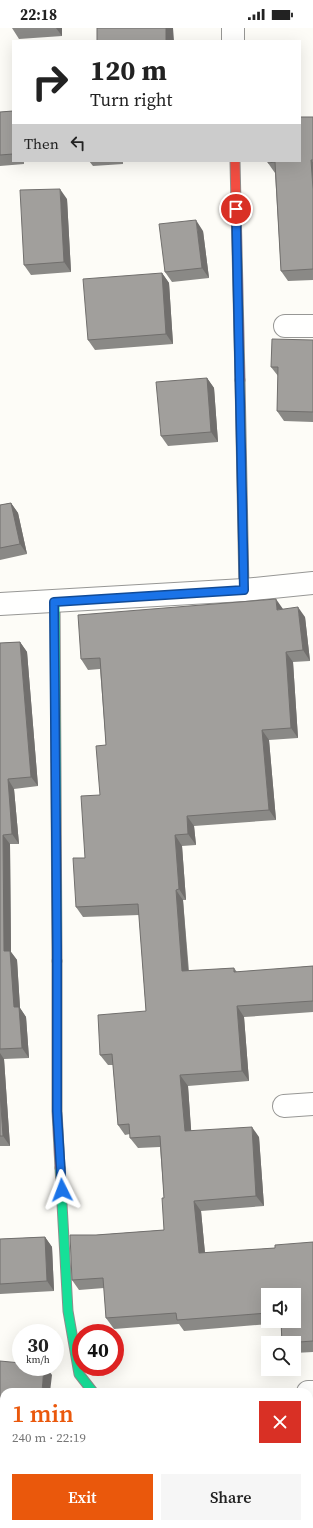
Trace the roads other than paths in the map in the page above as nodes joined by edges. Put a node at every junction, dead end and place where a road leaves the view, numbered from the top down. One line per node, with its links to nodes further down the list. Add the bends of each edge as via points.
1 (233, 28): 2 (street)
2 (233, 40)
3 (235, 162): 7 (street)
4 (285, 326): 5 (street)
5 (313, 326)
6 (313, 584): 7 (street)
7 (244, 590): 8 (street)
8 (54, 602): 9 (street); 12 (street, via 57,1111 68,1311 79,1374)
9 (0, 604)
10 (313, 1104): 11 (street)
11 (284, 1106)
12 (90, 1388)

